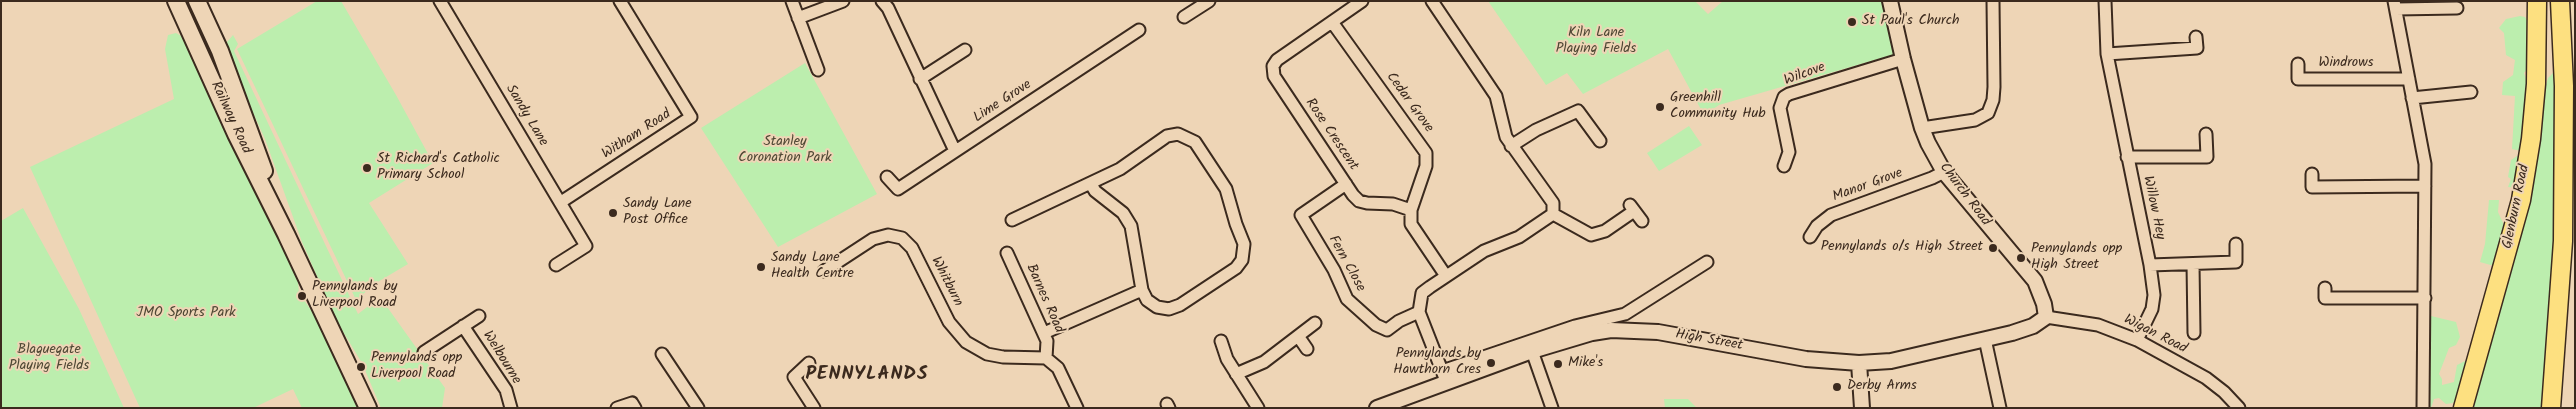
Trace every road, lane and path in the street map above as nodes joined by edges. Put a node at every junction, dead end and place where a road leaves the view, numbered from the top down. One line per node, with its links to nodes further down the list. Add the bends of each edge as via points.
1 (176, 1): 18 (main road, Railway Road)
2 (197, 1): 53 (main road, Railway Road, via 220,51)
3 (440, 1): 46 (street, Sandy Lane)
4 (620, 1): 46 (street, Witham Road, via 691,117)
5 (792, 1): 20 (street)
6 (843, 1): 20 (street)
7 (882, 1): 30 (street)
8 (1209, 1): 19 (street)
9 (1362, 1): 21 (street, Rose Crescent)
10 (1432, 1): 36 (street, via 1496,96 1503,129)
11 (1890, 1): 26 (street, Church Road)
12 (1993, 1): 33 (street, via 1994,87 1988,112 1974,120)
13 (2105, 1): 25 (street, Willow Hey)
14 (2537, 1): 101 (main road, Glenburn Road, via 2536,84 2521,200)
15 (2560, 1): 102 (main road, via 2564,86 2563,241)
16 (2395, 5): 17 (street); 29 (street)
17 (2457, 8)
18 (186, 9): 53 (main road, Railway Road, via 236,134)
19 (1184, 17)
20 (798, 18): 28 (street)
21 (1332, 22): 44 (street, Rose Crescent, via 1277,60 1272,71); 47 (street, Cedar Grove, via 1426,153 1426,166)
22 (1139, 30): 37 (street, Lime Grove)
23 (2196, 37): 25 (street, via 2196,48)
24 (965, 50): 30 (street)
25 (2107, 54): 38 (street, Willow Hey)
26 (1903, 59): 33 (street, Church Road); 39 (street, Wilcove, via 1784,97 1780,108 1789,152)
27 (2298, 64): 29 (street, Windrows, via 2298,80)
28 (818, 70)
29 (2409, 79): 32 (street)
30 (920, 80): 37 (street)
31 (2471, 92): 32 (street)
32 (2412, 98): 45 (street, via 2425,164)
33 (1922, 128): 40 (street, Church Road)
34 (2206, 134): 38 (street, Willow Hey, via 2207,157)
35 (1600, 141): 36 (street, via 1578,111 1536,130)
36 (1511, 146): 48 (street, via 1553,203)
37 (955, 151): 42 (street, Lime Grove, via 898,189)
38 (2127, 158): 60 (street, Willow Hey)
39 (1784, 166)
40 (1944, 172): 54 (street, Manor Grove, via 1831,215 1817,226); 68 (street, Church Road, via 2035,281)
41 (2312, 174): 45 (street, via 2312,187)
42 (887, 178)
43 (1091, 184): 50 (street); 64 (street, via 1123,213 1131,226); 64 (street, via 1120,169 1167,136 1178,134 1195,142 1226,189 1244,244 1242,260 1236,268 1169,309 1157,307 1147,300)
44 (1346, 184): 47 (street, Rose Crescent, via 1359,201 1393,204); 49 (street)
45 (2425, 186): 65 (street)
46 (561, 202): 59 (street, Sandy Lane, via 586,246)
47 (1411, 210): 62 (street, via 1411,224)
48 (1553, 214): 51 (street, via 1591,235 1605,231 1632,208); 62 (street, via 1519,237 1484,251)
49 (1301, 215): 52 (street); 66 (street, Fern Close, via 1334,270 1347,299 1359,312 1388,330)
50 (1012, 220)
51 (1642, 221)
52 (1290, 222)
53 (286, 234): 88 (main road, Railway Road)
54 (1815, 236)
55 (2236, 244): 58 (street, via 2236,262)
56 (1007, 253): 71 (street, Barnes Road)
57 (1707, 262): 85 (street, via 1625,314 1575,326)
58 (2194, 264): 60 (street); 72 (street)
59 (556, 265)
60 (2150, 265): 75 (street, Willow Hey, via 2154,295 2152,309)
61 (824, 271): 81 (street, Whitburn, via 873,239 902,238 912,248 949,322 966,342 986,354)
62 (1446, 276): 66 (street, via 1422,293)
63 (2325, 288): 65 (street, via 2325,298)
64 (1142, 290): 71 (street)
65 (2425, 298): 100 (street)
66 (1419, 312): 85 (street)
67 (479, 316): 70 (street, Welbourne)
68 (2046, 317): 74 (street, High Street, via 2033,326); 75 (street, Wigan Road, via 2098,325)
69 (1315, 323): 73 (street)
70 (463, 326): 79 (street, Welbourne); 89 (street, Welbourne, via 506,390)
71 (1044, 333): 81 (street, Barnes Road)
72 (2194, 334)
73 (1298, 336): 77 (street); 84 (street, via 1264,362)
74 (1985, 339): 82 (street, High Street, via 1891,360); 98 (street)
75 (2137, 340): 99 (street, Wigan Road, via 2216,385)
76 (1221, 342): 84 (street)
77 (1307, 349)
78 (1532, 351): 82 (street, High Street, via 1592,333 1639,330 1806,359); 85 (street, High Street); 96 (street)
79 (424, 352)
80 (662, 354): 91 (street)
81 (1046, 358): 93 (street, via 1058,368)
82 (1859, 363): 97 (street)
83 (809, 364): 92 (street, via 794,377)
84 (1236, 374): 94 (street)
85 (1444, 376): 87 (street, High Street)
86 (632, 401): 90 (street)
87 (1397, 404): 95 (street, High Street)
88 (368, 408)
89 (511, 408)
90 (617, 408)
91 (698, 408)
92 (814, 408)
93 (1077, 408)
94 (1258, 408)
95 (1377, 408)
96 (1552, 408)
97 (1862, 408)
98 (2000, 408)
99 (2239, 408)
100 (2423, 408)
101 (2463, 408)
102 (2551, 408)

